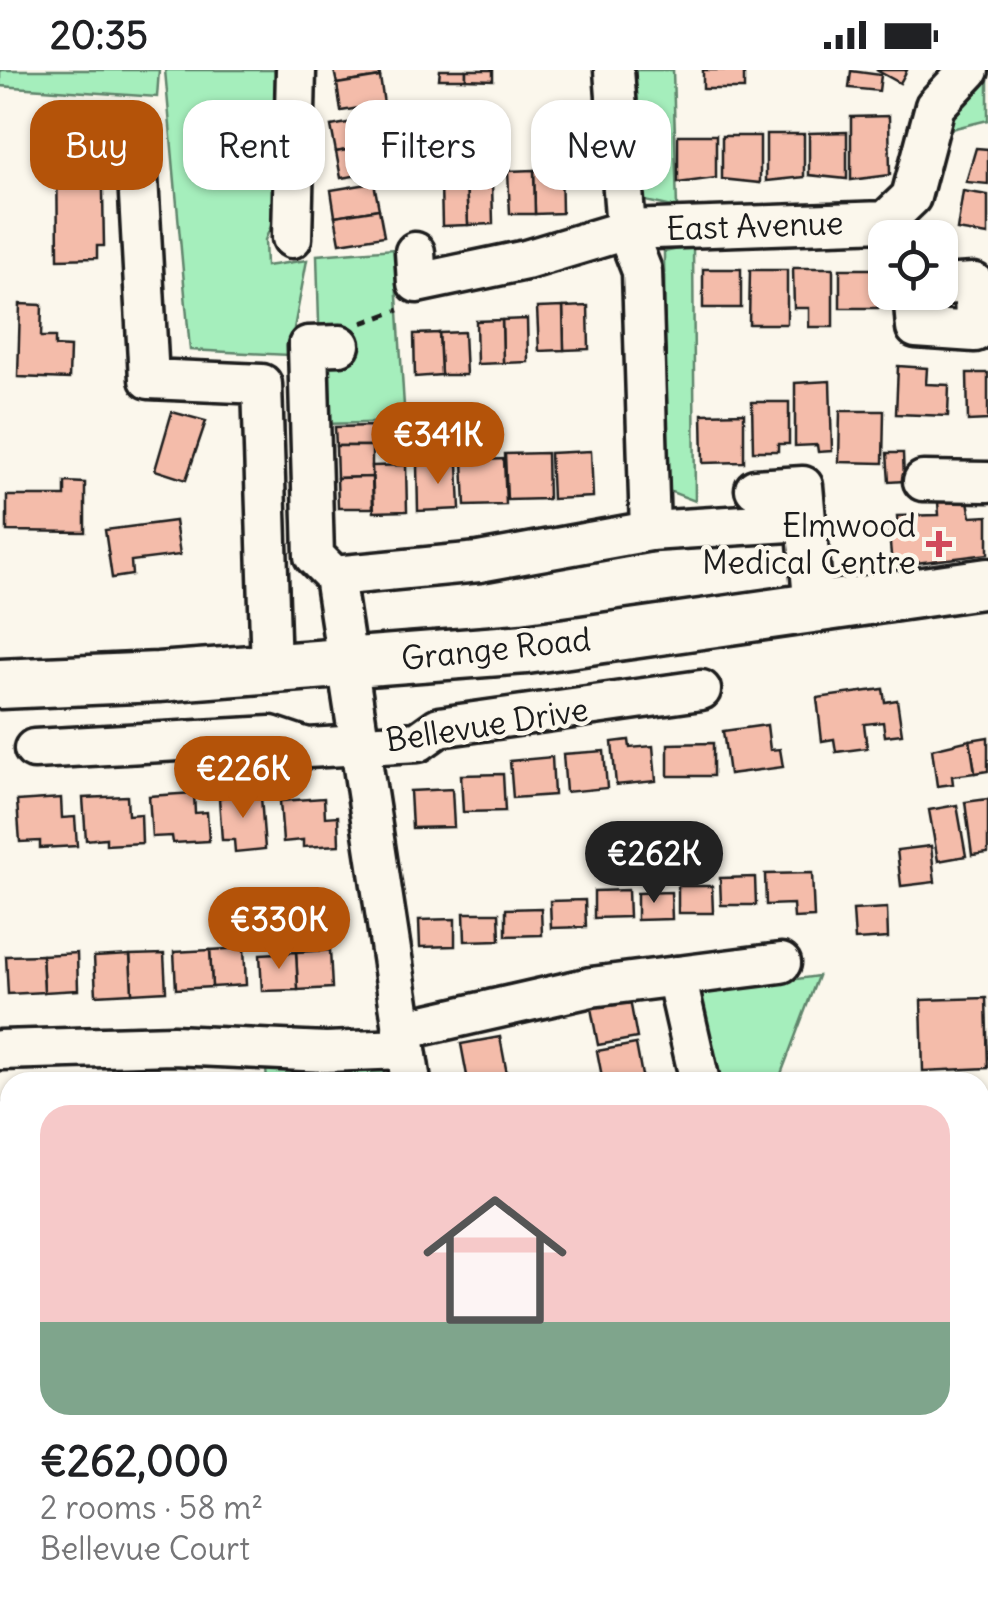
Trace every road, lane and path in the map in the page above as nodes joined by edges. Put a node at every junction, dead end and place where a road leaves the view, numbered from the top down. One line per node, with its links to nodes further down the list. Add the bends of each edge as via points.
1 (296, 70): 8 (street)
2 (614, 70): 7 (street)
3 (969, 70): 5 (street, East Avenue, via 935,106 911,197)
4 (139, 190): 22 (street, via 149,379 262,384)
5 (896, 220)
6 (868, 229): 7 (street, East Avenue)
7 (626, 230): 9 (street, East Avenue, via 526,260); 17 (street, via 642,271)
8 (292, 238)
9 (416, 268): 12 (path, via 401,310 346,328)
10 (958, 284): 11 (street, via 974,284 975,332 916,328)
11 (915, 310)
12 (340, 345): 18 (street, via 308,346 314,556)
13 (923, 480): 14 (street)
14 (988, 482)
15 (755, 489): 16 (street, via 803,486)
16 (806, 520): 17 (street); 20 (street)
17 (650, 531): 18 (street, via 480,562)
18 (334, 576): 21 (street)
19 (988, 583): 20 (main road, Grange Road)
20 (814, 610): 21 (main road, Grange Road, via 526,648)
21 (348, 663): 22 (main road, Grange Road); 25 (street)
22 (271, 669): 23 (main road, Grange Road)
23 (0, 684)
24 (700, 690): 25 (street, Bellevue Drive, via 439,727 418,742)
25 (362, 744): 26 (street, Bellevue Drive, via 308,748 271,736); 30 (street)
26 (34, 750)
27 (781, 962): 28 (street)
28 (676, 976): 30 (street, via 591,987); 31 (street)
29 (0, 1050): 30 (street, via 172,1044)
30 (405, 1054)
31 (698, 1072)

